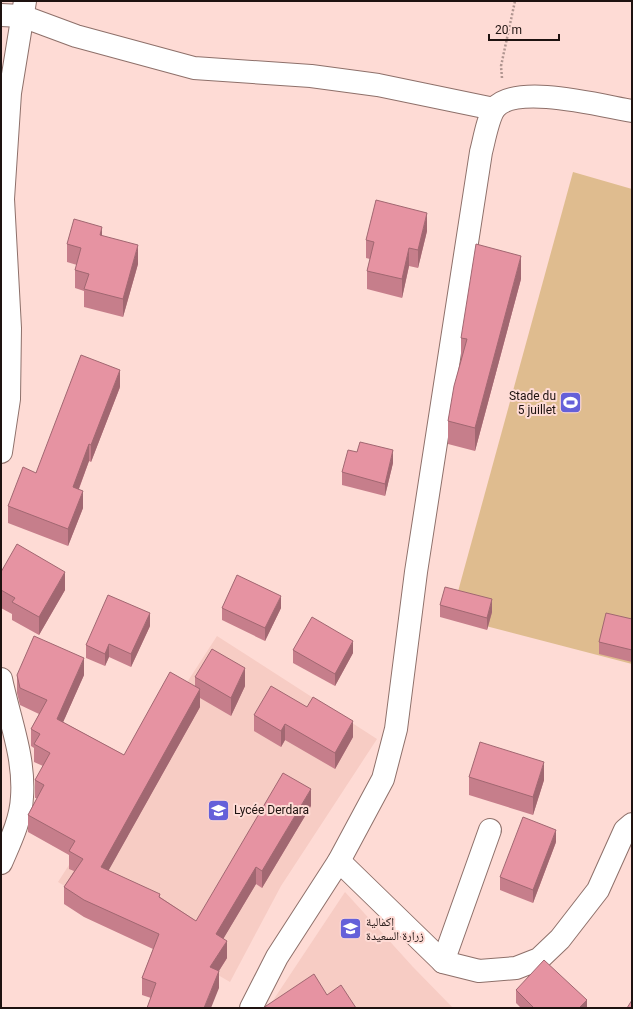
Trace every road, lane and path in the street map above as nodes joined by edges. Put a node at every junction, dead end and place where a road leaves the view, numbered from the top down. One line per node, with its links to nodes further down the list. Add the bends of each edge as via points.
1 (515, 1): 3 (path, via 501,66)
2 (16, 11): 3 (street, via 76,36 194,68 311,76); 5 (street, via 3,199 10,328)
3 (499, 105): 4 (street, via 532,96 554,97); 10 (street, via 481,152 416,572 396,729 384,779)
4 (632, 111)
5 (5, 363): 6 (street, via 8,398)
6 (1, 452)
7 (1, 680): 11 (street, via 21,763 22,797 15,832)
8 (632, 824): 12 (street, via 625,830 598,890 560,939 539,959 516,968 479,971)
9 (490, 830): 12 (street)
10 (339, 861): 12 (street); 13 (street, via 277,957)
11 (1, 863)
12 (443, 962)
13 (251, 1008)

